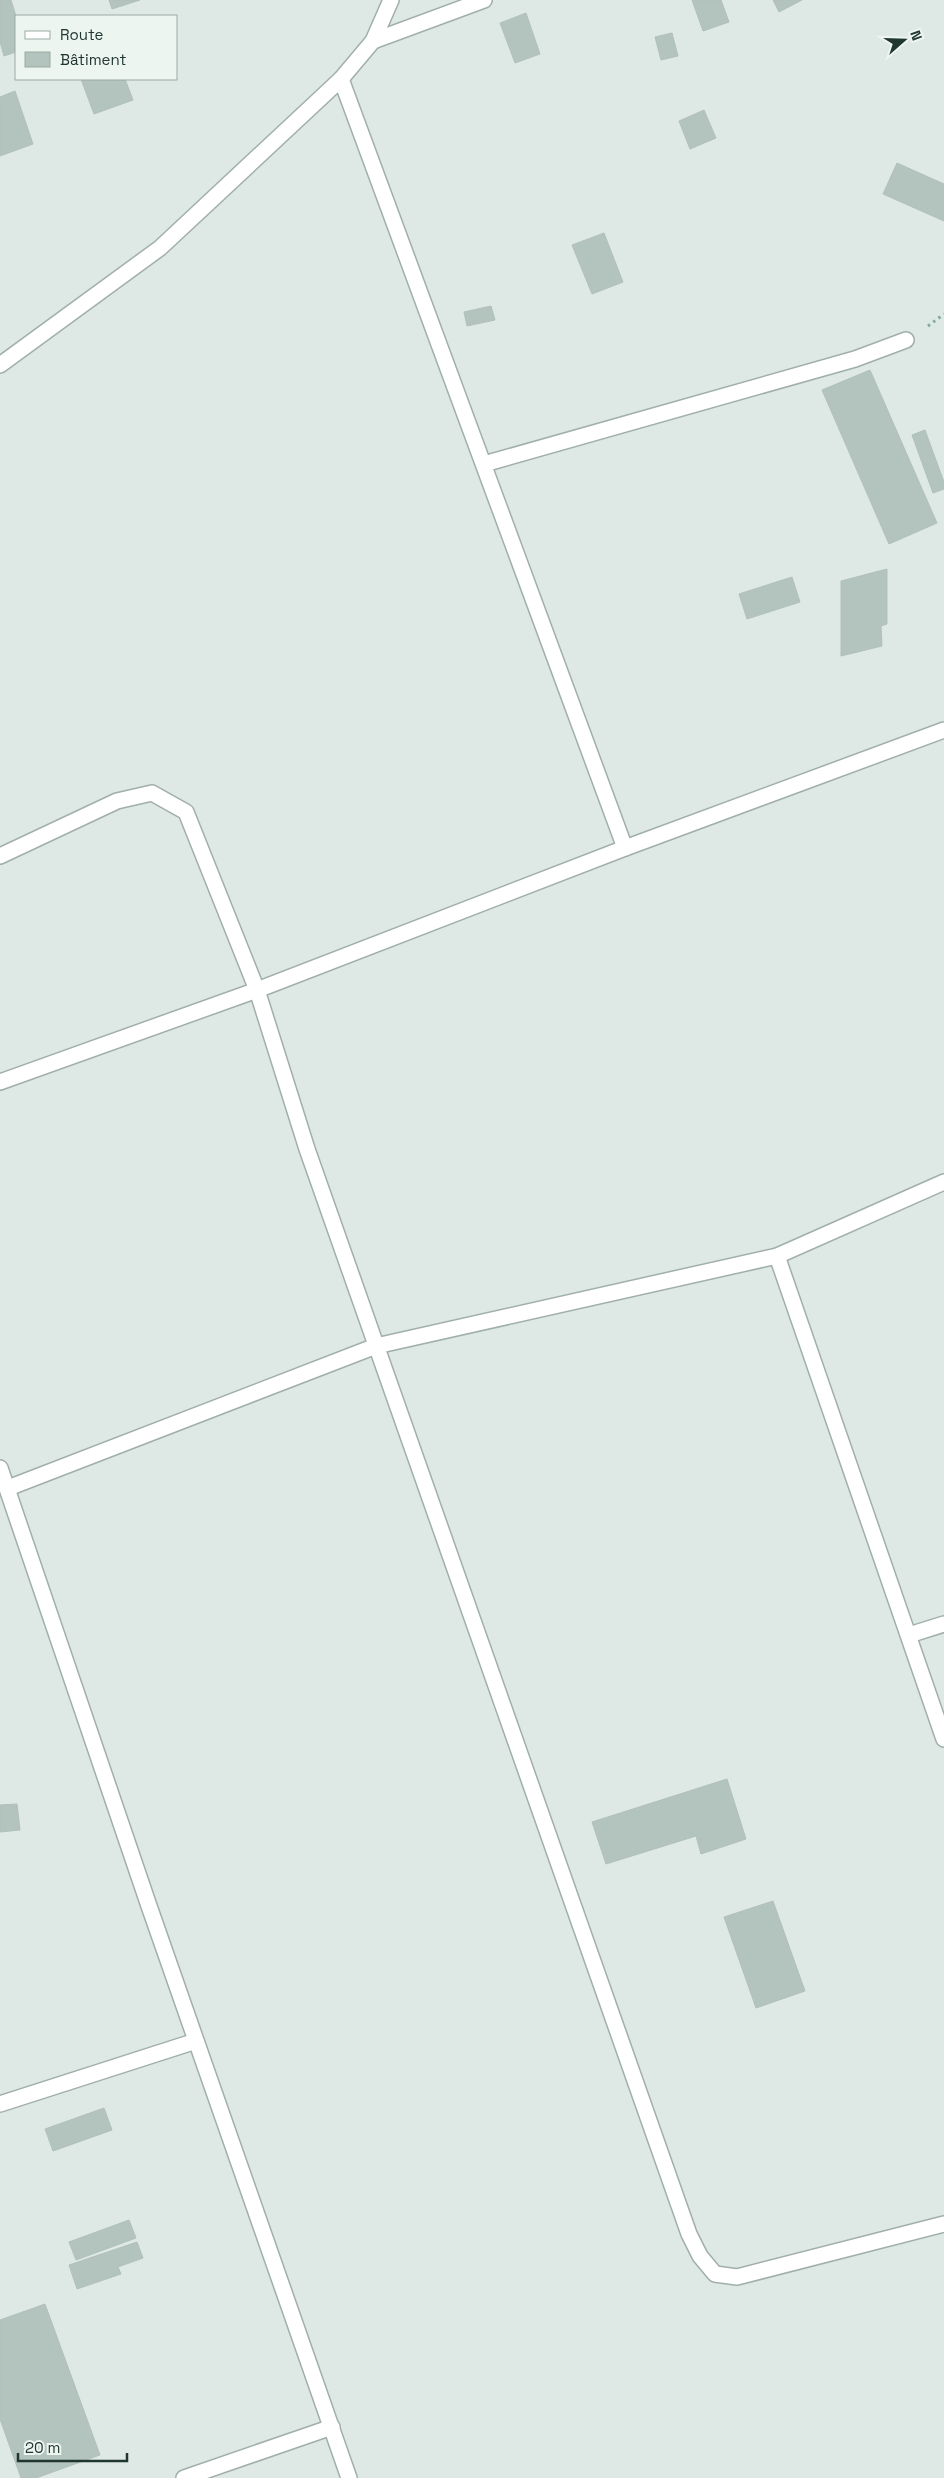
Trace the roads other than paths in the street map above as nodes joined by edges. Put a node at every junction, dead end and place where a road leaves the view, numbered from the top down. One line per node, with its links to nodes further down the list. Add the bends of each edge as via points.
1 (391, 0): 3 (street)
2 (484, 0): 3 (street)
3 (373, 41): 4 (street)
4 (341, 79): 6 (street, via 160,248); 7 (street)
5 (906, 340): 7 (street, via 855,359)
6 (0, 365)
7 (484, 464): 9 (street)
8 (944, 730): 9 (street)
9 (625, 848): 11 (street)
10 (0, 856): 11 (street, via 117,801 152,793 186,812)
11 (257, 990): 12 (street); 15 (street)
12 (0, 1082)
13 (944, 1182): 14 (street)
14 (777, 1256): 15 (street); 19 (street)
15 (376, 1346): 17 (street); 23 (street, via 689,2234 700,2256 715,2274 737,2277)
16 (0, 1468): 17 (street)
17 (8, 1488): 21 (street)
18 (944, 1624): 19 (street)
19 (909, 1635): 20 (street)
20 (944, 1739)
21 (196, 2041): 22 (street); 24 (street)
22 (0, 2104)
23 (944, 2224)
24 (332, 2427): 25 (street); 26 (street)
25 (184, 2478)
26 (349, 2478)

